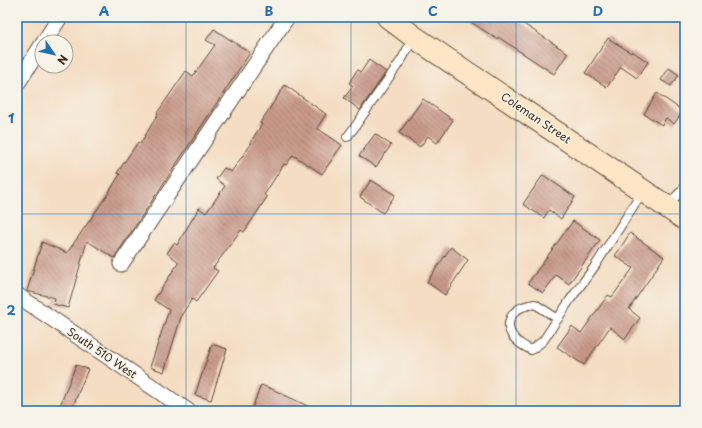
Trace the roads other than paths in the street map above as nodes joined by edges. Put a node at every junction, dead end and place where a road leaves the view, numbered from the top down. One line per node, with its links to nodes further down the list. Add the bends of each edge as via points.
1 (60, 17): 4 (street)
2 (287, 17): 13 (street)
3 (388, 17): 5 (street, Coleman Street)
4 (49, 34)
5 (414, 36): 8 (lane, via 402,59); 10 (street, Coleman Street)
6 (34, 57): 7 (street)
7 (17, 84)
8 (347, 136)
9 (685, 187): 11 (lane)
10 (644, 190): 11 (street, Coleman Street); 15 (lane)
11 (667, 207): 12 (street, Coleman Street)
12 (685, 219)
13 (121, 264)
14 (17, 295): 16 (street, South 510 West)
15 (558, 319): 15 (lane, via 543,341 531,350 513,338 510,332 509,321 515,311 522,307 534,304)
16 (188, 411)

